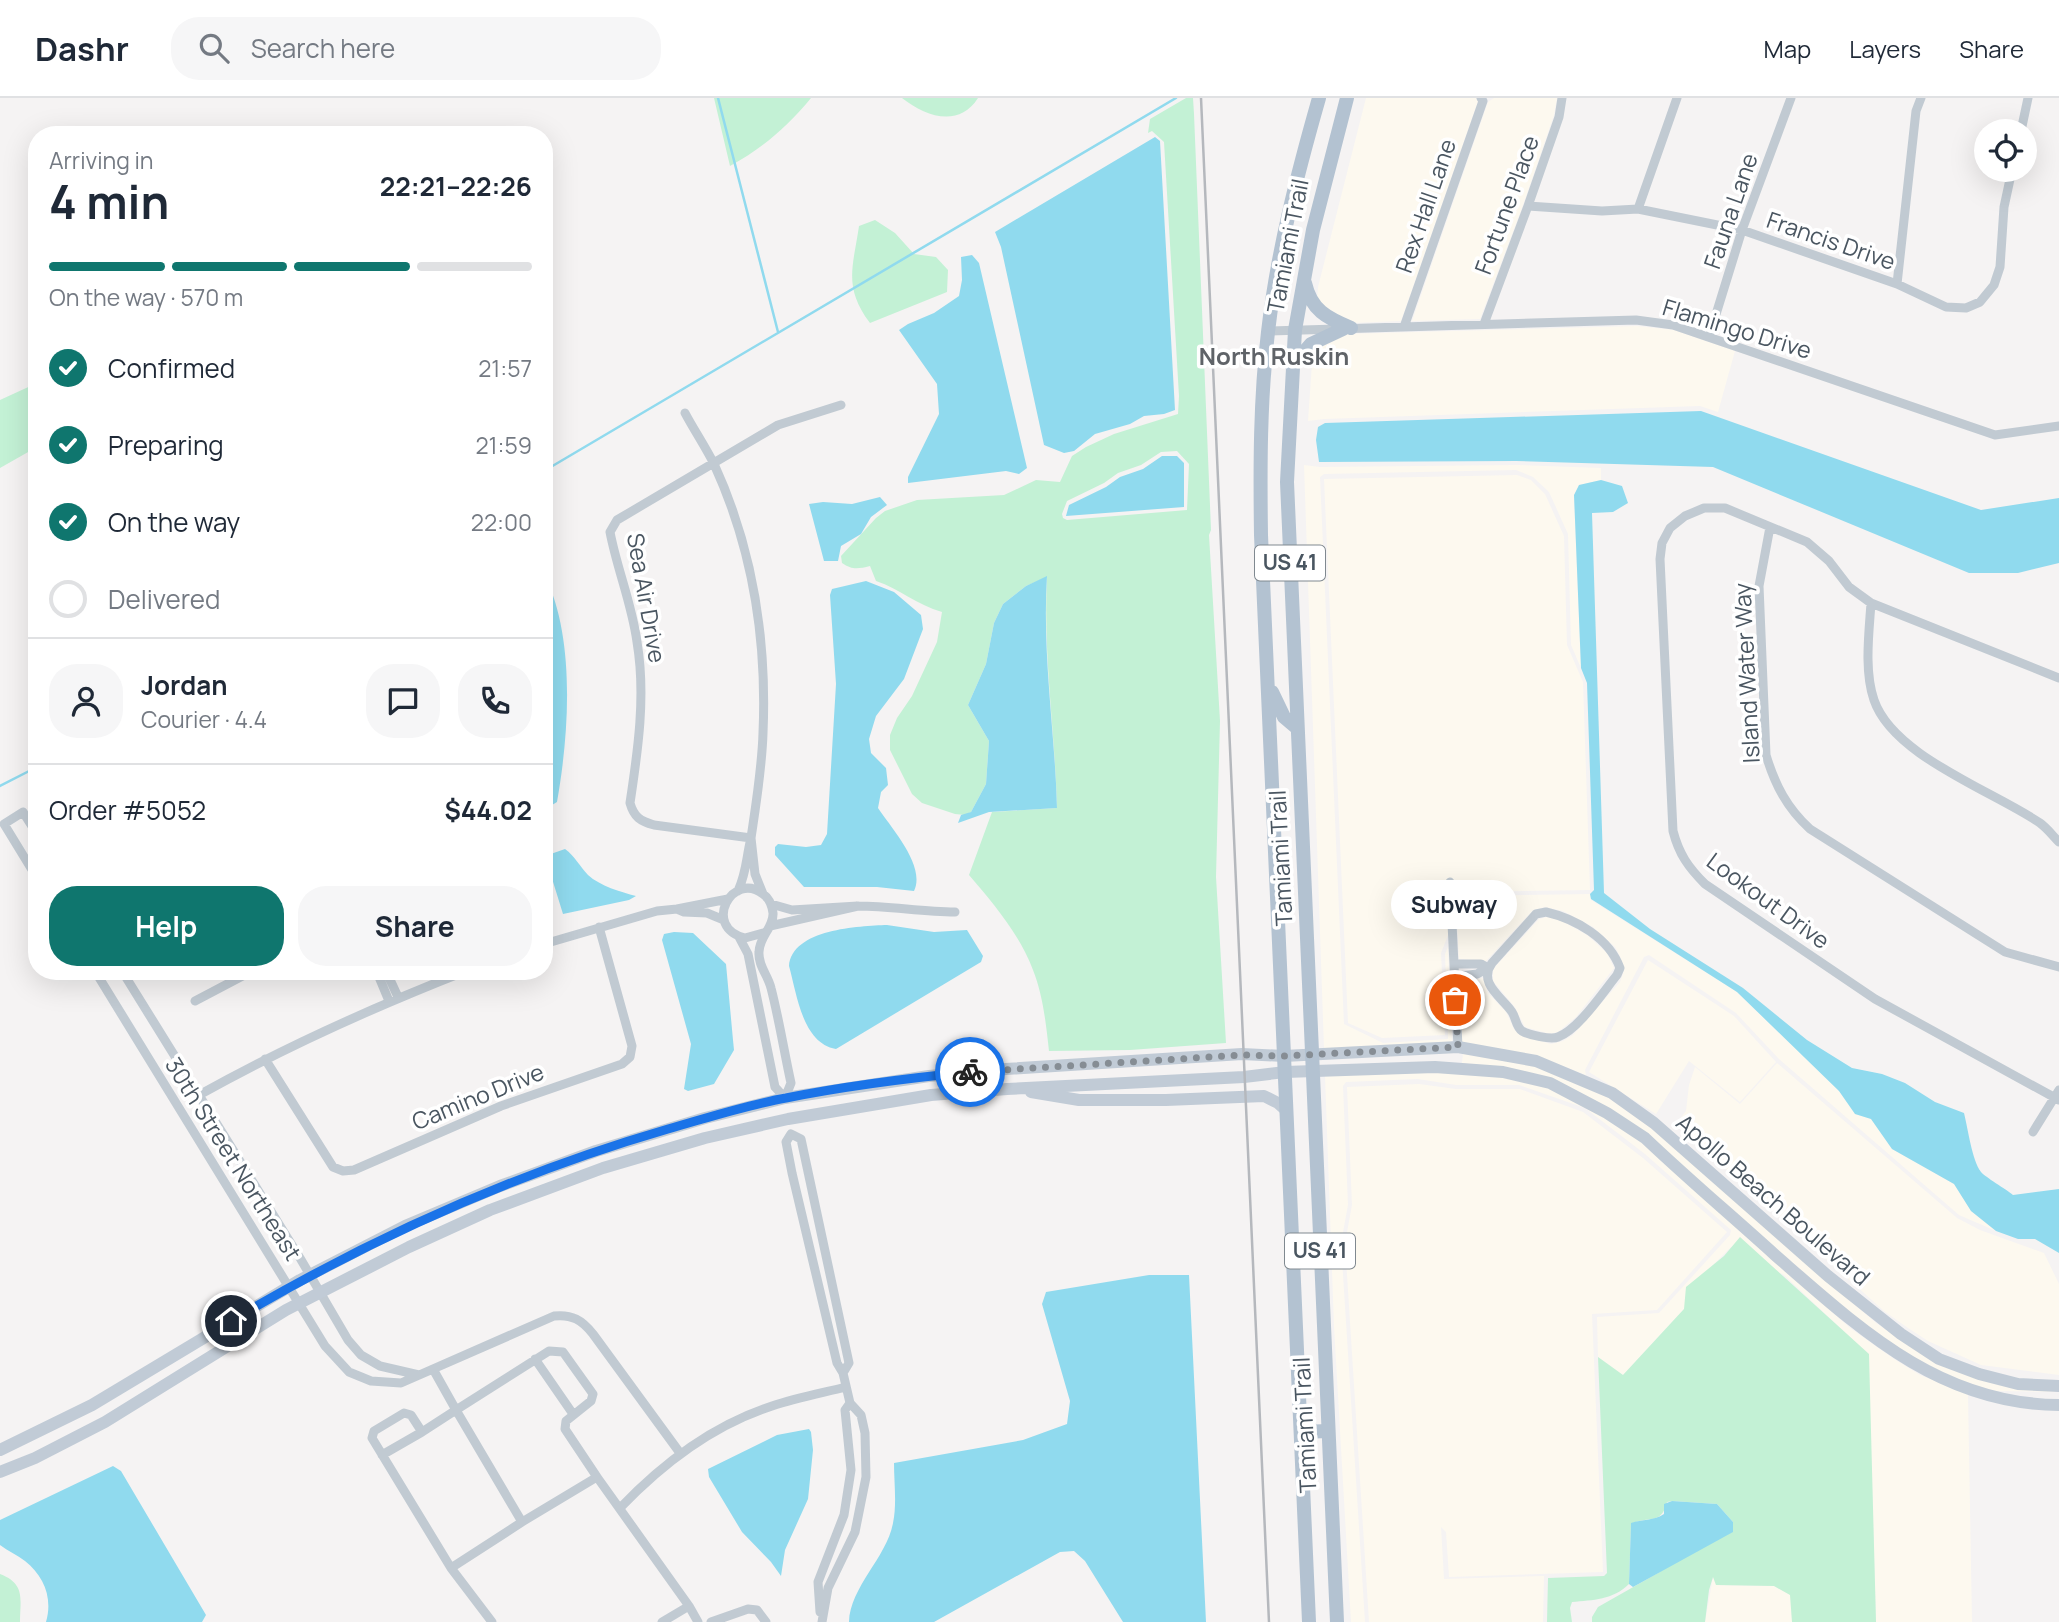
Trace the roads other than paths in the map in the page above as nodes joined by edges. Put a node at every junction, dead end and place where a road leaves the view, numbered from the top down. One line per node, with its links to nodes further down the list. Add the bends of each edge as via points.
1 (1319, 98): 22 (main road, Tamiami Trail / US 41, via 1291,203)
2 (1347, 98): 11 (main road, Tamiami Trail / US 41)
3 (1358, 98): 11 (main road)
4 (1481, 98): 19 (street, Rex Hall Lane)
5 (1562, 98): 13 (street, Fortune Place)
6 (1677, 98): 14 (street)
7 (1791, 98): 15 (street, Fauna Lane)
8 (1921, 98): 17 (street)
9 (2028, 98): 10 (street)
10 (2024, 119)
11 (1340, 120): 16 (main road, Tamiami Trail / US 41)
12 (2009, 182): 17 (street, Francis Drive, via 2000,267 1994,285 1980,302 1966,308 1946,307)
13 (1528, 206): 14 (street, Francis Drive); 18 (street, Fortune Place)
14 (1639, 209): 15 (street, Francis Drive)
15 (1742, 230): 17 (street, Francis Drive); 23 (street, Fauna Lane)
16 (1304, 275): 20 (main road, via 1316,309); 21 (main road, Tamiami Trail / US 41)
17 (1897, 284)
18 (1484, 324): 19 (street, Flamingo Drive); 23 (street, Flamingo Drive, via 1636,320 1673,325)
19 (1404, 327): 20 (street, Flamingo Drive)
20 (1347, 329): 21 (street, Flamingo Drive); 24 (main road, via 1311,344)
21 (1295, 330): 22 (street, Flamingo Drive); 24 (main road, Tamiami Trail / US 41)
22 (1268, 331): 32 (main road, Tamiami Trail / US 41, via 1260,435)
23 (1709, 337): 27 (street, Flamingo Drive, via 1995,435)
24 (1292, 367): 33 (main road, Tamiami Trail / US 41, via 1286,482)
25 (841, 405): 28 (street, Sea Air Drive, via 778,425)
26 (685, 413): 28 (street)
27 (2059, 426)
28 (713, 463): 35 (street, via 752,575 762,632 763,736); 35 (street, Sea Air Drive, via 617,520 610,532 629,600 641,683 630,803 642,822)
29 (1770, 527): 30 (street, via 1807,542 1849,587); 52 (street, Island Water Way, via 1759,586 1766,755 1784,798 1810,829 2005,952); 72 (street, Lookout Drive, via 1725,508 1704,508 1670,528 1662,543 1673,831 1678,850 1705,884 1875,999)
30 (1871, 603): 31 (street); 36 (street, via 1867,655 1873,699 1887,725 1924,756 2042,824)
31 (2059, 678)
32 (1268, 685): 33 (main road, via 1284,717); 65 (main road, Tamiami Trail / US 41)
33 (1297, 728): 64 (main road, Tamiami Trail / US 41)
34 (28, 820): 37 (street, via 23,812 4,824)
35 (751, 838): 39 (street, via 746,874); 40 (street, via 755,874)
36 (2059, 842)
37 (28, 863)
38 (1450, 882): 51 (street)
39 (738, 891): 40 (street, via 751,889); 41 (street)
40 (763, 894): 42 (street)
41 (728, 899): 44 (street); 46 (street)
42 (771, 904): 43 (street, via 792,910); 48 (street, via 773,917)
43 (858, 906): 45 (street); 48 (street)
44 (677, 909): 46 (street); 47 (street)
45 (955, 912)
46 (724, 920): 49 (street)
47 (599, 927): 50 (street); 66 (street, Camino Drive, via 632,1046 622,1064 501,1106 355,1170 333,1167)
48 (766, 930): 49 (street, via 751,938); 73 (street, via 758,952 770,984 791,1083)
49 (739, 937): 73 (street, via 748,954 775,1087)
50 (553, 941)
51 (1454, 964): 53 (street); 54 (street)
52 (2059, 967)
53 (1488, 968): 53 (street, via 1488,982 1510,1009 1517,1026 1550,1039 1572,1028 1620,968 1611,950 1590,931 1546,912 1536,914); 54 (street)
54 (1454, 977): 63 (street)
55 (101, 980): 78 (street, 30th Street Northeast)
56 (128, 980): 71 (street, 30th Street Northeast)
57 (381, 980): 61 (street)
58 (388, 980): 61 (street)
59 (443, 980): 61 (street)
60 (232, 981): 62 (street)
61 (393, 999): 66 (street)
62 (195, 1001)
63 (1458, 1047): 64 (main road, Apollo Beach Boulevard); 67 (main road); 85 (main road, Apollo Beach Boulevard, via 1536,1061 1612,1093 1654,1123 1901,1335 1939,1359 1979,1374 2018,1384)
64 (1312, 1055): 65 (main road, Apollo Beach Boulevard); 68 (main road, Tamiami Trail / US 41)
65 (1284, 1056): 69 (main road, Tamiami Trail / US 41); 73 (main road, Apollo Beach Boulevard, via 1006,1069)
66 (265, 1059): 71 (street)
67 (1458, 1068): 68 (main road, Apollo Beach Boulevard); 88 (main road, Apollo Beach Boulevard, via 1550,1083 1607,1113 1644,1138 1853,1324 1923,1370 2003,1399)
68 (1312, 1071): 69 (main road, Apollo Beach Boulevard); 93 (main road, Tamiami Trail / US 41)
69 (1285, 1072): 70 (main road, Apollo Beach Boulevard); 74 (main road, Tamiami Trail / US 41)
70 (1007, 1088): 74 (main road, via 1079,1100 1264,1096); 75 (main road, via 931,1095)
71 (198, 1094): 77 (street, 30th Street Northeast)
72 (2058, 1096): 76 (street)
73 (785, 1098): 75 (main road); 77 (main road, Apollo Beach Boulevard, via 596,1151 500,1186 405,1226)
74 (1287, 1111): 92 (main road, Tamiami Trail / US 41)
75 (788, 1119): 79 (main road, via 705,1138 558,1184 490,1210)
76 (2034, 1132)
77 (310, 1275): 78 (main road, Apollo Beach Boulevard); 79 (street, 30th Street Northeast)
78 (290, 1286): 80 (street, 30th Street Northeast); 94 (main road, Apollo Beach Boulevard, via 92,1405)
79 (320, 1292): 80 (main road); 84 (street, 30th Street Northeast, via 361,1354 380,1366)
80 (300, 1303): 84 (street, 30th Street Northeast, via 331,1355 349,1372 370,1381 401,1383); 97 (main road, via 104,1422)
81 (535, 1359): 89 (street); 90 (street); 90 (street, via 549,1351 563,1352 593,1394 592,1401)
82 (433, 1369): 84 (street, 30th Street Northeast); 89 (street); 95 (street, 30th Street Northeast, via 554,1315 576,1317)
83 (843, 1373): 83 (street, via 849,1363 831,1271 801,1139 791,1134 786,1142 792,1173 836,1363); 86 (street)
84 (419, 1375)
85 (2059, 1386)
86 (846, 1387): 87 (street); 95 (street, via 770,1406)
87 (850, 1404): 108 (street, via 845,1410 850,1470 844,1515 818,1582); 108 (street, via 861,1415 865,1433 866,1476 855,1532 828,1588)
88 (2059, 1405)
89 (456, 1410): 91 (street); 100 (street)
90 (573, 1414): 98 (street, via 565,1429)
91 (422, 1432): 96 (street); 96 (street, via 411,1415 400,1415 371,1435)
92 (1301, 1432): 93 (main road); 109 (main road, Tamiami Trail / US 41)
93 (1328, 1432): 110 (main road, Tamiami Trail / US 41)
94 (0, 1450)
95 (680, 1453): 99 (street)
96 (382, 1455): 101 (street)
97 (0, 1472)
98 (597, 1477): 99 (street); 100 (street)
99 (620, 1508): 102 (street)
100 (522, 1522): 101 (street)
101 (451, 1567): 103 (street)
102 (689, 1606): 104 (street); 105 (street)
103 (492, 1622)
104 (662, 1622)
105 (698, 1622)
106 (711, 1622): 107 (street, via 748,1609 757,1610)
107 (766, 1622)
108 (821, 1622)
109 (1309, 1622)
110 (1337, 1622)

